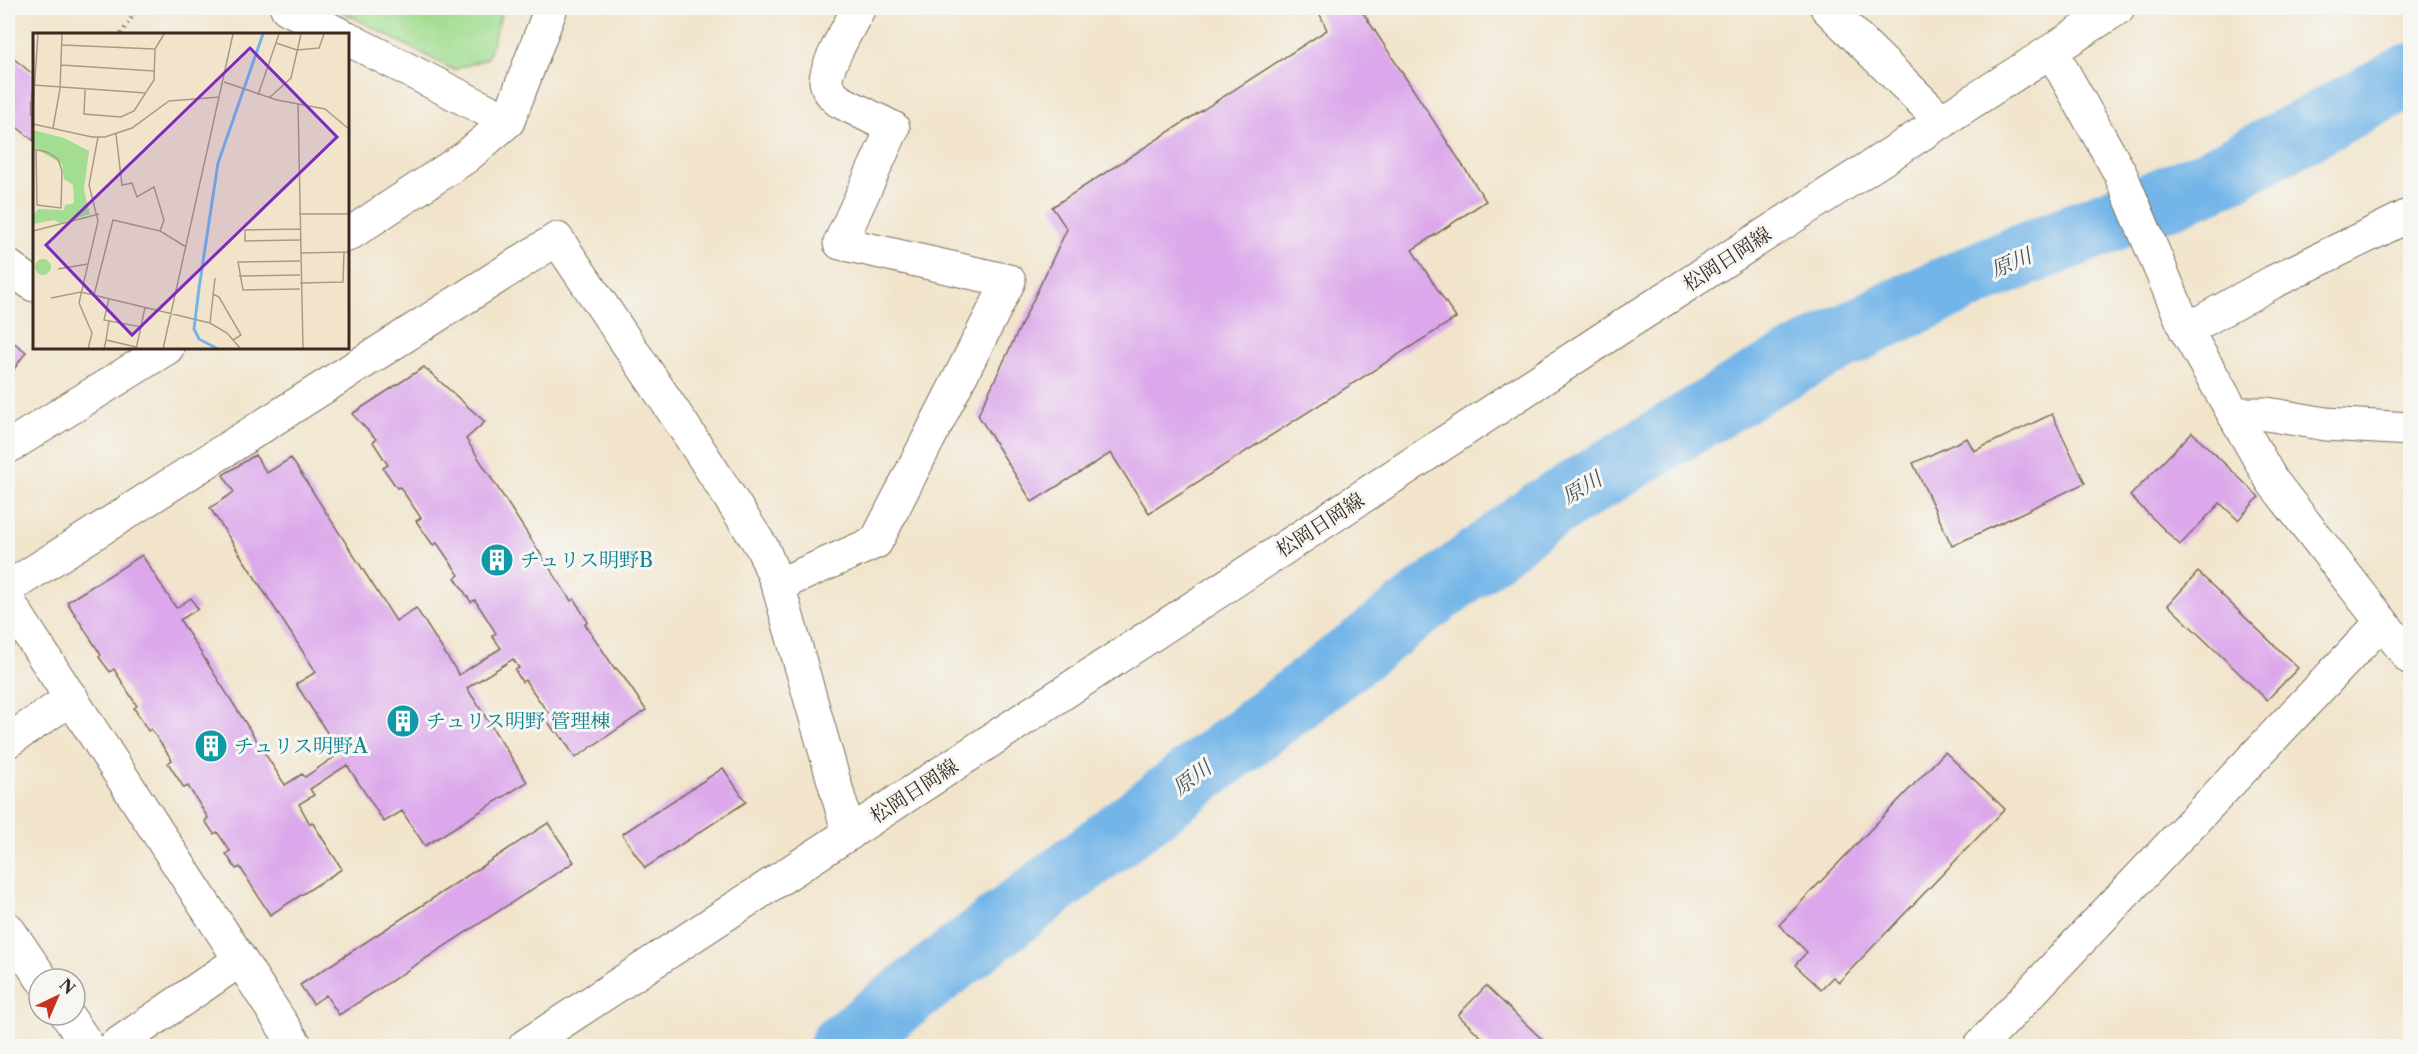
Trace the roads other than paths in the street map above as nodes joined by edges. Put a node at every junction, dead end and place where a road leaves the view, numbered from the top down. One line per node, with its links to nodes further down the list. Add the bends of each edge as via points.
1 (286, 8): 6 (street)
2 (551, 8): 9 (street)
3 (859, 8): 20 (street, via 828,70 826,83 839,101 893,128 840,243 1009,281 876,542)
4 (1827, 8): 10 (street)
5 (2118, 8): 8 (street, 松岡日岡線)
6 (337, 33)
7 (350, 40): 9 (street)
8 (2052, 52): 10 (street, 松岡日岡線); 15 (street, via 2120,173)
9 (508, 121): 12 (street, via 466,157)
10 (1943, 122): 27 (street, 松岡日岡線, via 1605,337)
11 (2410, 215): 15 (street)
12 (350, 234)
13 (8, 266): 14 (street)
14 (33, 284)
15 (2186, 330): 17 (street)
16 (146, 353): 19 (street)
17 (2234, 414): 18 (street); 23 (street, via 2272,481)
18 (2410, 429)
19 (8, 447)
20 (778, 585): 21 (street, via 763,549 557,239); 27 (street)
21 (8, 588)
22 (8, 601): 25 (street)
23 (2382, 622): 24 (street); 36 (street)
24 (2410, 658)
25 (72, 698): 26 (street); 29 (street)
26 (8, 741)
27 (849, 834): 35 (street, 松岡日岡線)
28 (8, 929): 30 (street)
29 (240, 960): 33 (street); 34 (street)
30 (34, 967)
31 (75, 1027): 32 (street)
32 (88, 1047)
33 (115, 1047)
34 (296, 1047)
35 (525, 1047)
36 (1980, 1047)

